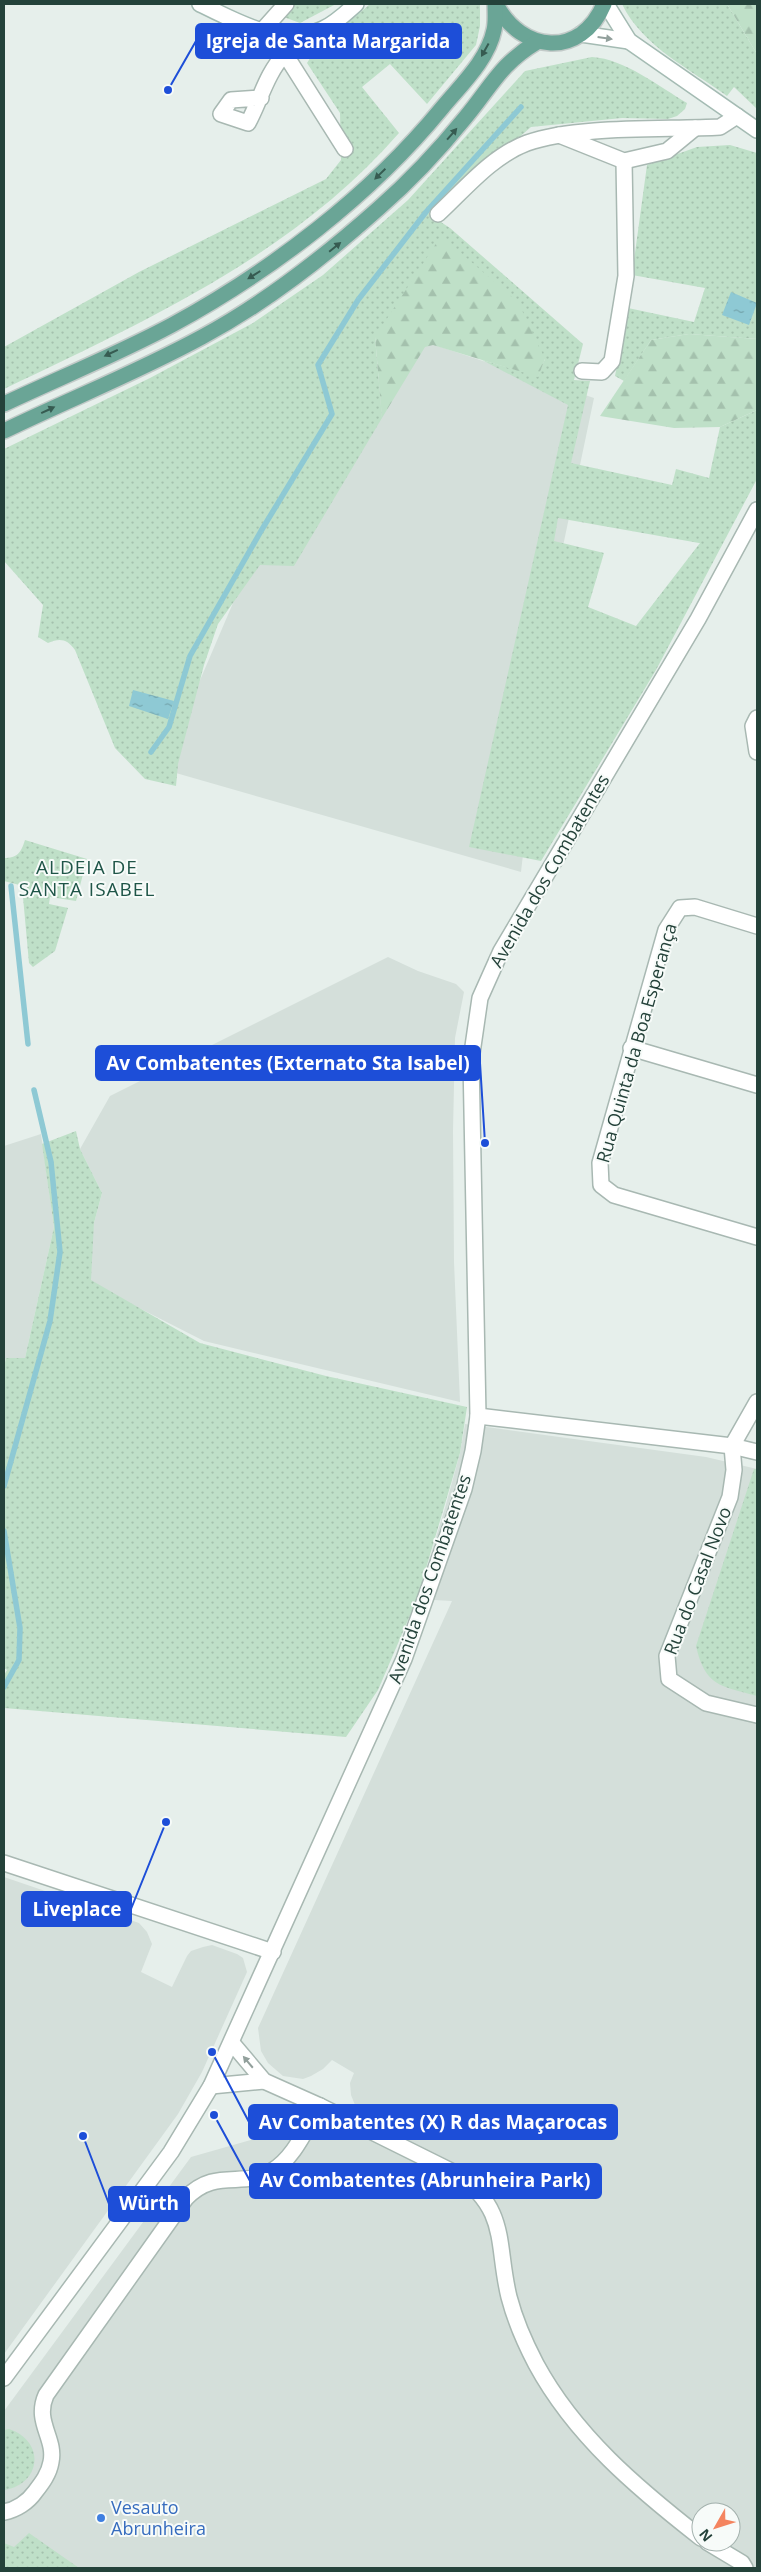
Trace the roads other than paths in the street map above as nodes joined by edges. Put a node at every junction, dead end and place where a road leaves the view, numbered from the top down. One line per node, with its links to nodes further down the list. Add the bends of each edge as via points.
1 (200, 4): 6 (street)
2 (286, 4): 6 (street)
3 (356, 4): 8 (street, via 322,30)
4 (495, 4): 10 (main road, via 517,33); 21 (main road, one-way to 21, via 494,30 487,49 426,127 378,176 290,250 170,326)
5 (605, 4): 7 (main road, via 600,15); 9 (street)
6 (261, 32): 8 (street)
7 (581, 34): 9 (street, one-way to 9); 10 (main road, via 566,41)
8 (281, 35): 11 (street)
9 (629, 41): 13 (street)
10 (537, 42): 22 (main road, one-way to 10, via 166,356 297,277 401,188 467,117 509,61)
11 (285, 54): 12 (street, via 275,64); 17 (street)
12 (261, 98)
13 (736, 116): 14 (street, via 720,127); 15 (street)
14 (695, 128): 16 (street); 18 (street, via 667,151)
15 (757, 130)
16 (559, 135): 18 (street); 19 (street, via 527,144 504,156)
17 (345, 149)
18 (624, 162): 20 (street, via 626,276 612,361 602,372)
19 (438, 214)
20 (582, 371)
21 (4, 404)
22 (4, 431)
23 (757, 510): 31 (street, Avenida dos Combatentes, via 698,619 500,951 480,998 471,1060)
24 (757, 718): 25 (street, via 754,726)
25 (757, 752)
26 (757, 926): 27 (street, Rua Quinta da Boa Esperança, via 695,907 680,908 666,930)
27 (631, 1048): 28 (street); 29 (street, Rua Quinta da Boa Esperança, via 602,1150 601,1184 614,1196)
28 (757, 1085)
29 (757, 1237)
30 (757, 1402): 32 (street)
31 (478, 1416): 32 (street); 36 (street, Avenida dos Combatentes, via 464,1489 404,1659)
32 (732, 1446): 33 (street); 34 (street, Rua do Casal Novo, via 734,1470 730,1497 667,1656 668,1679 706,1703)
33 (757, 1452)
34 (757, 1715)
35 (4, 1863): 36 (street)
36 (273, 1952): 37 (street, Avenida dos Combatentes)
37 (232, 2043): 38 (street, one-way to 37); 39 (street, Avenida dos Combatentes)
38 (264, 2081): 39 (street); 40 (street)
39 (211, 2086): 41 (street, Avenida dos Combatentes, via 171,2152)
40 (320, 2106): 42 (street, via 292,2151 271,2172 211,2181 193,2190 186,2198 46,2395 41,2413 52,2461 45,2478 29,2500); 43 (street, via 457,2174 484,2197 499,2230 509,2296 521,2332 553,2395 599,2451)
41 (4, 2378)
42 (4, 2512)
43 (691, 2529)
44 (722, 2552): 45 (street)
45 (744, 2566)

